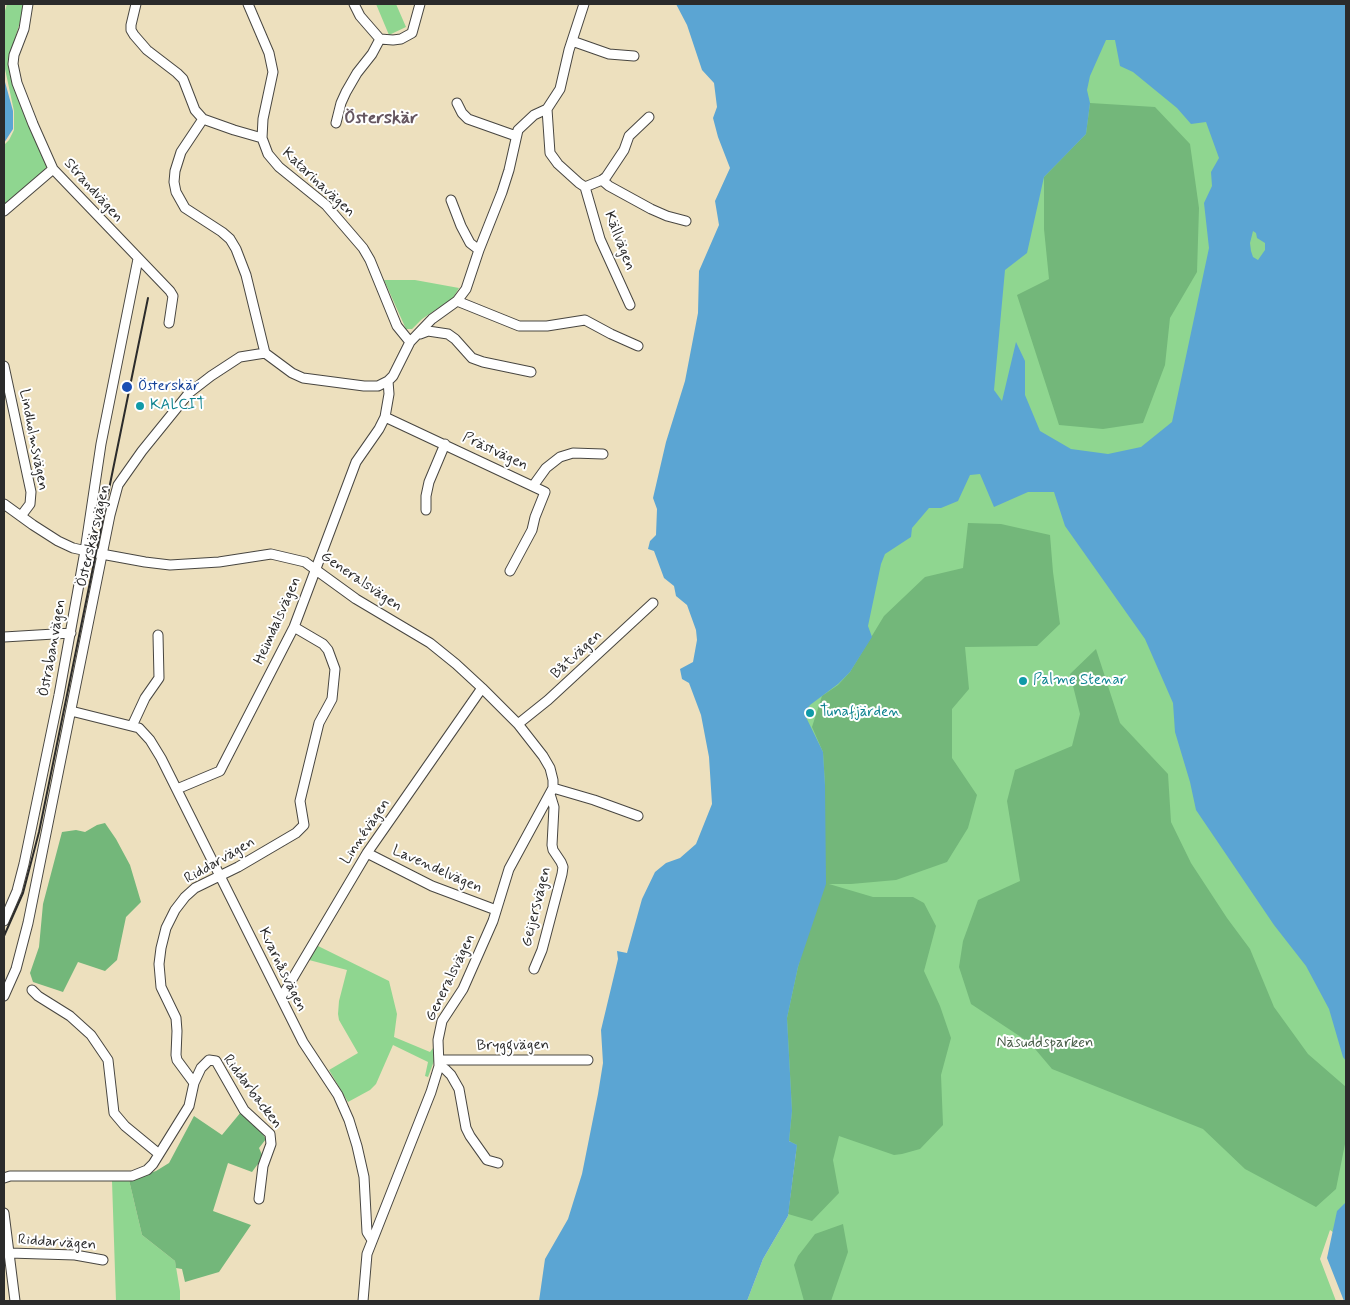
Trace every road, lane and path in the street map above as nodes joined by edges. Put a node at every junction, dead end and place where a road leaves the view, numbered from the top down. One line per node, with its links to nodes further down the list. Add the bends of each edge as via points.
1 (28, 4): 17 (street, Strandvägen, via 24,28 14,54 13,73)
2 (136, 4): 13 (street, via 131,25 134,36 183,79)
3 (248, 4): 16 (street, via 269,53 273,72)
4 (354, 4): 7 (street)
5 (420, 4): 7 (street, via 410,35 401,39)
6 (584, 4): 8 (street)
7 (380, 39): 14 (street, via 346,92)
8 (572, 41): 9 (street, via 609,54); 11 (street, via 562,82)
9 (634, 56)
10 (457, 102): 15 (street, via 468,119)
11 (547, 108): 15 (street, via 527,120); 19 (street, via 550,153 558,164)
12 (649, 118): 18 (street, via 629,136 624,150)
13 (203, 119): 16 (street); 30 (street, via 181,152 175,171 176,192 184,208 222,232 236,249 246,275)
14 (336, 123)
15 (516, 136): 23 (street, via 502,192)
16 (262, 138): 28 (street, Katarinavägen, via 268,154 279,167 326,205 363,248 397,326)
17 (53, 169): 21 (street); 24 (street, Strandvägen)
18 (602, 180): 19 (street); 22 (street, Källvägen, via 652,209)
19 (585, 186): 26 (street, Källvägen, via 600,239)
20 (451, 200): 23 (street, via 470,243)
21 (4, 211)
22 (686, 221)
23 (479, 250): 25 (street, via 466,289)
24 (138, 259): 27 (street, Strandvägen, via 173,296); 41 (street, Östrabanvägen, via 101,444)
25 (457, 301): 28 (street); 29 (street, via 519,326 547,326 585,320)
26 (630, 304)
27 (169, 323)
28 (412, 339): 32 (street, via 428,331 448,334 472,358); 33 (street)
29 (638, 346)
30 (265, 353): 33 (street, via 303,378 364,386); 42 (street, Österskärsvägen, via 240,357 201,382 177,406 118,485)
31 (4, 366): 40 (street, Lindholmsvägen, via 31,492 30,504)
32 (531, 372)
33 (388, 382): 34 (street, Heimdalsvägen)
34 (385, 417): 35 (street, Prästvägen); 43 (street, Heimdalsvägen, via 356,462)
35 (445, 444): 37 (street, Prästvägen); 39 (street, Prästvägen, via 429,482)
36 (603, 454): 37 (street, Prästvägen, via 573,453 560,457 546,468)
37 (533, 486): 44 (street, Prästvägen, via 545,492 532,530)
38 (4, 504): 40 (street, Generalsvägen)
39 (426, 510)
40 (21, 516): 41 (street, Generalsvägen, via 58,541)
41 (84, 551): 42 (street, Generalsvägen); 47 (street, Östrabanvägen)
42 (103, 555): 43 (street, Generalsvägen, via 185,565 271,554 305,562); 51 (street, Österskärsvägen)
43 (315, 569): 46 (street, Heimdalsvägen); 50 (street, Generalsvägen, via 356,599 430,643)
44 (510, 571)
45 (653, 603): 52 (street, Båtvägen)
46 (294, 627): 54 (street, Heimdalsvägen, via 220,771); 58 (street, Riddarvägen, via 323,644 335,669 332,699 319,723 300,801 304,825 296,833)
47 (71, 633): 49 (street); 60 (street, Östrabanvägen, via 29,845 17,892)
48 (158, 634): 53 (street, via 159,678)
49 (4, 637)
50 (482, 688): 52 (street, Generalsvägen); 57 (street, Linnévägen)
51 (71, 711): 53 (street, Kvarnåsvägen); 63 (street, Österskärsvägen, via 28,923 16,970)
52 (518, 724): 55 (street, Generalsvägen, via 543,756 552,774)
53 (132, 726): 54 (street, Kvarnåsvägen, via 139,728 150,740)
54 (177, 789): 58 (street, Kvarnåsvägen)
55 (551, 791): 56 (street, via 594,800); 59 (street, Generalsvägen, via 509,869); 61 (street, Geijersvägen, via 554,806 552,845 563,867)
56 (638, 816)
57 (367, 853): 59 (street, Lavendelvägen, via 432,886); 64 (street, Linnévägen)
58 (220, 876): 64 (street, Kvarnåsvägen); 67 (street, Riddarvägen, via 195,888 178,905 166,928 159,956 161,987 176,1018 176,1055)
59 (496, 910): 66 (street, Generalsvägen, via 463,989 442,1022 438,1040)
60 (4, 921)
61 (534, 969)
62 (32, 990): 68 (street, via 91,1035 108,1060 114,1113)
63 (4, 996)
64 (281, 998): 73 (street, Kvarnåsvägen, via 303,1042 338,1095 349,1120 364,1177 367,1232)
65 (588, 1060): 66 (street, Bryggvägen)
66 (439, 1063): 69 (street, via 459,1089 470,1136 487,1160); 73 (street, Generalsvägen, via 431,1092)
67 (194, 1083): 68 (street, via 189,1106); 71 (street, Riddarbacken, via 209,1060 216,1062 244,1110 270,1134 271,1144 263,1166)
68 (158, 1154): 70 (street, via 147,1170 132,1176)
69 (498, 1163)
70 (4, 1178)
71 (260, 1199)
72 (4, 1213): 74 (street, Riddarvägen)
73 (372, 1240): 77 (street, Generalsvägen, via 365,1262)
74 (9, 1253): 75 (street, Riddarvägen, via 75,1255); 76 (street, Riddarvägen)
75 (103, 1260)
76 (15, 1301)
77 (363, 1301)

